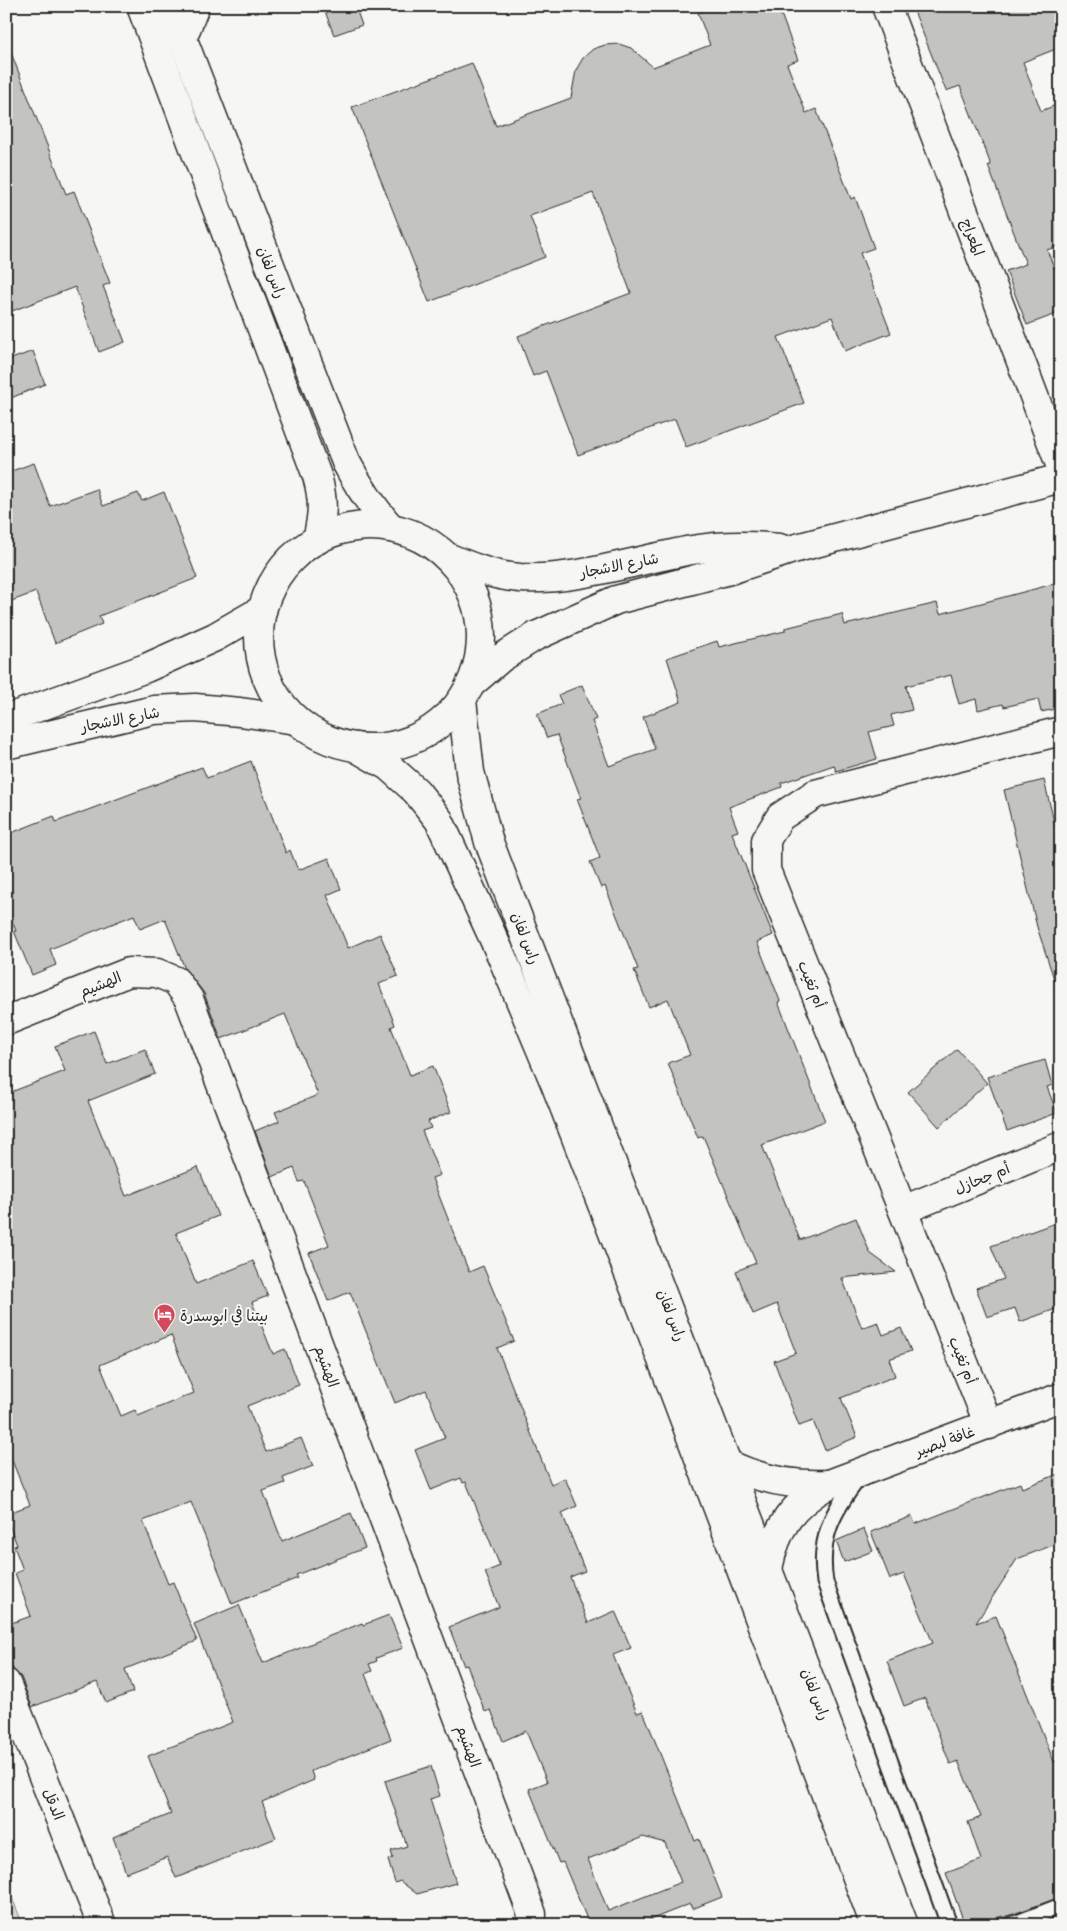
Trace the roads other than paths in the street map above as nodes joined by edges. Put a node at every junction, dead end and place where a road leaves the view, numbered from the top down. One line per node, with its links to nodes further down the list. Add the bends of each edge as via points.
1 (141, 6): 9 (street, راس لفان, via 318,476 323,513)
2 (170, 6): 5 (street, راس لفان)
3 (195, 6): 5 (street)
4 (886, 6): 6 (street, المعراج)
5 (182, 39): 8 (street, راس لفان, via 346,462 372,507)
6 (1061, 467)
7 (1061, 478): 10 (street, شارع الاشجار)
8 (391, 528): 9 (street, via 366,526 340,530); 11 (street, via 431,544)
9 (317, 540): 12 (street, via 302,550 277,577)
10 (792, 549): 11 (street, شارع الاشجار, via 726,546 543,578 494,574); 13 (street, شارع الاشجار, via 594,609 536,636 501,658)
11 (447, 557): 13 (street, via 468,584 480,616 481,650)
12 (262, 610): 14 (street, via 215,637 146,668); 15 (street, via 259,634 265,673 279,702)
13 (467, 691): 18 (street, شارع الاشجار, via 440,723 426,733 404,743 380,748); 24 (street, راس لفان, via 470,772 489,842)
14 (6, 719)
15 (296, 720): 17 (street, شارع الاشجار, via 195,708 154,710); 18 (street, via 320,736)
16 (1061, 731): 21 (street, أم ثغيب, via 814,794 780,817 766,840 766,870)
17 (6, 745)
18 (355, 747): 32 (street, راس لفان, via 388,766 416,790 439,820 502,957 554,1080 652,1332)
19 (6, 1021): 31 (street, الهشيم, via 129,972 156,973 176,981 189,999 532,1914)
20 (1061, 1146): 21 (street, أم جحازل)
21 (903, 1210): 23 (street, أم ثغيب)
22 (1061, 1397): 23 (street, غافة لبصير)
23 (989, 1425): 25 (street, غافة لبصير)
24 (730, 1466): 26 (street, غافة لبصير, via 788,1484); 27 (street, راس لفان)
25 (864, 1471): 26 (street, غافة لبصير); 34 (lane, via 829,1526 822,1562 825,1582)
26 (829, 1484): 27 (street, غافة لبصير, via 799,1504 781,1527 772,1547)
27 (768, 1569): 33 (street, راس لفان)
28 (6, 1683): 30 (street, الدقل)
29 (1061, 1906): 35 (lane)
30 (102, 1925)
31 (531, 1925)
32 (875, 1925)
33 (904, 1925)
34 (950, 1925)
35 (1012, 1925)

